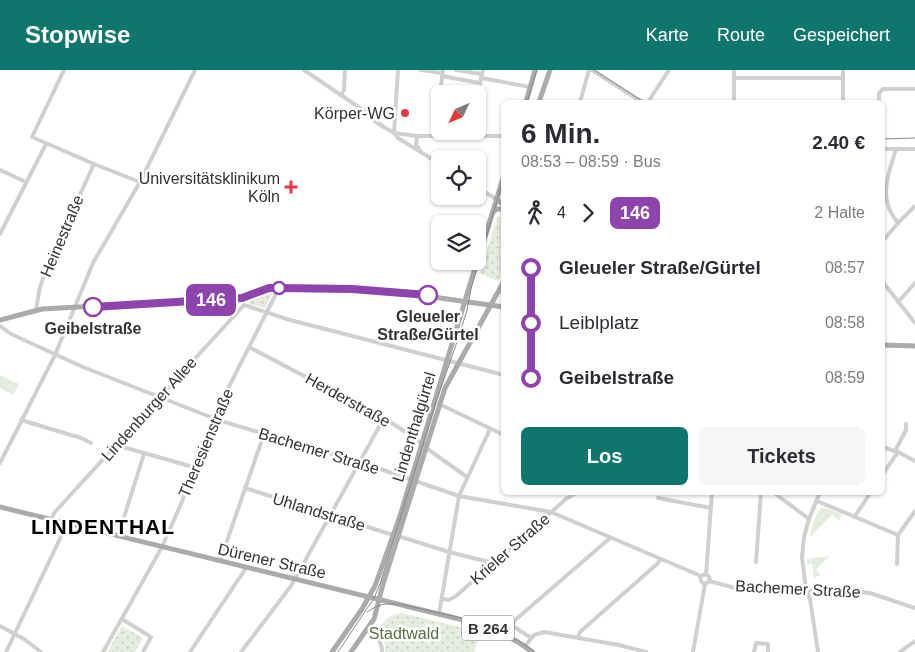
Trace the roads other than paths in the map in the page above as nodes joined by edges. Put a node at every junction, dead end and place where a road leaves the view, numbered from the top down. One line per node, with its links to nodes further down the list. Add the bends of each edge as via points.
1 (64, 70): 38 (street, via 32,135 34,140)
2 (195, 70): 47 (street)
3 (304, 70): 24 (street)
4 (345, 70): 24 (street)
5 (398, 70): 33 (street)
6 (421, 70): 16 (street)
7 (456, 70): 17 (street)
8 (535, 70): 22 (main road)
9 (550, 70): 26 (main road)
10 (591, 70): 18 (street); 27 (street)
11 (604, 70): 18 (street)
12 (669, 70): 29 (street)
13 (734, 70): 20 (street)
14 (789, 70): 19 (street)
15 (843, 70): 21 (street)
16 (442, 73): 17 (street)
17 (482, 76): 22 (street)
18 (600, 76): 28 (street)
19 (789, 77): 20 (street); 21 (street)
20 (734, 78): 30 (street)
21 (843, 78): 31 (street)
22 (530, 87): 25 (main road)
23 (915, 89): 32 (street, via 883,89)
24 (341, 95): 33 (street)
25 (527, 100)
26 (541, 100)
27 (581, 100)
28 (639, 100)
29 (649, 100)
30 (734, 100)
31 (843, 100)
32 (879, 100)
33 (394, 133): 35 (street); 42 (street)
34 (486, 135): 37 (street)
35 (417, 136): 36 (street); 42 (street, via 416,145)
36 (431, 136)
37 (501, 136)
38 (46, 144): 44 (street); 46 (street)
39 (885, 149): 40 (street)
40 (896, 149): 41 (street); 55 (street, via 887,194 888,206)
41 (915, 149)
42 (423, 153): 43 (street)
43 (431, 158)
44 (94, 164): 47 (street); 71 (street, Heinestraße, via 49,262)
45 (0, 170): 46 (street)
46 (26, 182): 57 (street)
47 (140, 182): 69 (street, via 93,263)
48 (501, 183): 50 (main road, Lindenthalgürtel)
49 (486, 193): 50 (street)
50 (496, 199): 51 (main road); 54 (main road, Lindenthalgürtel)
51 (501, 203)
52 (915, 206): 55 (street)
53 (501, 209): 54 (main road)
54 (492, 212): 56 (main road, Lindenthalgürtel)
55 (898, 223): 58 (street)
56 (486, 232)
57 (0, 234)
58 (885, 238)
59 (474, 270): 65 (main road, Lindenthalgürtel)
60 (915, 283): 66 (street)
61 (885, 285): 66 (street)
62 (501, 286): 68 (main road, Lindenthalgürtel)
63 (279, 288): 64 (main road, via 269,288); 65 (main road, via 390,291); 72 (street, Theresienstraße)
64 (242, 298): 67 (street); 69 (main road)
65 (465, 301): 68 (main road); 80 (main road, Lindenthalgürtel)
66 (898, 302): 74 (street)
67 (244, 305): 72 (street); 83 (street, Lindenburger Allee)
68 (490, 305): 70 (main road); 81 (main road, Lindenthalgürtel)
69 (74, 307): 71 (main road); 79 (street)
70 (501, 307)
71 (36, 310): 73 (main road)
72 (267, 313): 77 (street, Theresienstraße); 80 (street)
73 (0, 320)
74 (914, 324)
75 (0, 326): 79 (street, Bachemer Straße)
76 (885, 345): 78 (main road)
77 (249, 346): 85 (street, Theresienstraße); 86 (street, Herderstraße)
78 (915, 346)
79 (55, 355): 83 (street, Bachemer Straße); 87 (street)
80 (447, 360): 81 (street); 94 (main road, Lindenthalgürtel)
81 (458, 363): 82 (street); 84 (main road, Lindenthalgürtel)
82 (501, 374)
83 (160, 397): 85 (street, Bachemer Straße); 93 (street, Lindenburger Allee)
84 (439, 404): 89 (street); 94 (main road, Lindenthalgürtel)
85 (213, 418): 90 (street, Bachemer Straße); 101 (street, Theresienstraße)
86 (384, 418): 94 (street, Herderstraße); 100 (street)
87 (21, 420): 92 (street); 99 (street)
88 (906, 424): 96 (street)
89 (490, 428): 91 (street); 103 (street)
90 (264, 434): 100 (street, Bachemer Straße); 105 (street)
91 (501, 434)
92 (91, 443)
93 (116, 445): 97 (street); 122 (street, Lindenburger Allee, via 54,513)
94 (424, 446): 103 (street, Herderstraße); 104 (main road, Lindenthalgürtel)
95 (885, 448): 96 (street)
96 (896, 451): 98 (street); 102 (street)
97 (144, 454): 101 (street); 126 (street)
98 (915, 461)
99 (0, 462)
100 (359, 463): 104 (street, Bachemer Straße); 119 (street)
101 (193, 467): 128 (street, Theresienstraße)
102 (885, 471)
103 (467, 477): 112 (street)
104 (413, 481): 112 (street, Bachemer Straße); 124 (main road, Lindenthalgürtel)
105 (245, 488): 119 (street, Uhlandstraße); 131 (street)
106 (572, 495): 118 (street, Krieler Straße)
107 (712, 495): 116 (street)
108 (761, 495): 132 (street)
109 (777, 495): 121 (street)
110 (819, 495): 114 (street)
111 (869, 495): 120 (street)
112 (459, 496): 118 (street, Bachemer Straße); 129 (street)
113 (658, 498): 116 (street)
114 (817, 501): 120 (street); 121 (street)
115 (0, 507): 122 (main road, Dürener Straße / B 264)
116 (711, 508): 136 (street)
117 (915, 511): 125 (street)
118 (551, 512): 127 (street, Bachemer Straße); 133 (street, Krieler Straße)
119 (329, 515): 124 (street, Uhlandstraße); 137 (street)
120 (855, 516): 125 (street)
121 (809, 519): 140 (street, via 802,557)
122 (52, 520): 123 (main road, Dürener Straße / B 264)
123 (67, 524): 126 (main road, Dürener Straße / B 264); 149 (street)
124 (395, 535): 129 (street, Uhlandstraße); 141 (main road, Lindenthalgürtel); 143 (main road, Lindenthalgürtel)
125 (898, 535): 134 (street)
126 (118, 536): 128 (main road, Dürener Straße / B 264)
127 (610, 538): 130 (street, Bachemer Straße); 151 (street, via 514,621 513,626)
128 (162, 547): 131 (main road, Dürener Straße / B 264); 146 (street, Theresienstraße)
129 (449, 552): 133 (street, Uhlandstraße); 142 (street)
130 (661, 558): 136 (street, Bachemer Straße); 150 (street)
131 (220, 561): 135 (main road, Dürener Straße / B 264)
132 (756, 562)
133 (494, 563): 142 (street, Krieler Straße, via 453,598)
134 (897, 564)
135 (246, 568): 137 (main road, Dürener Straße / B 264); 158 (street)
136 (703, 576): 138 (street); 139 (street, via 700,580)
137 (294, 580): 141 (main road, Dürener Straße / B 264); 159 (street)
138 (709, 581): 139 (street); 140 (street, Bachemer Straße, via 754,590)
139 (704, 584): 165 (street)
140 (806, 590): 144 (street, Bachemer Straße, via 853,590); 168 (street)
141 (369, 597): 143 (main road, Dürener Straße / B 264); 160 (main road, Lindenthalgürtel)
142 (442, 599): 145 (street)
143 (379, 600): 145 (main road, Dürener Straße / B 264); 148 (main road, Lindenthalgürtel, via 374,619)
144 (915, 608)
145 (439, 614): 153 (main road, Dürener Straße / B 264, via 496,630)
146 (122, 619): 156 (street, Theresienstraße); 157 (street, via 151,637)
147 (0, 626): 149 (street)
148 (366, 630): 161 (main road, Lindenthalgürtel); 162 (street, via 380,640)
149 (16, 634): 154 (street); 155 (street)
150 (578, 637): 151 (street, via 538,632); 164 (street)
151 (531, 638): 153 (street)
152 (915, 641): 169 (street)
153 (525, 646): 163 (main road, Dürener Straße / B 264)
154 (6, 652)
155 (41, 652)
156 (103, 652)
157 (143, 652)
158 (190, 652)
159 (241, 652)
160 (332, 652)
161 (351, 652)
162 (382, 652)
163 (532, 652)
164 (646, 652)
165 (693, 652)
166 (754, 652): 167 (street, via 756,643 768,644)
167 (768, 652)
168 (818, 652)
169 (900, 652)

